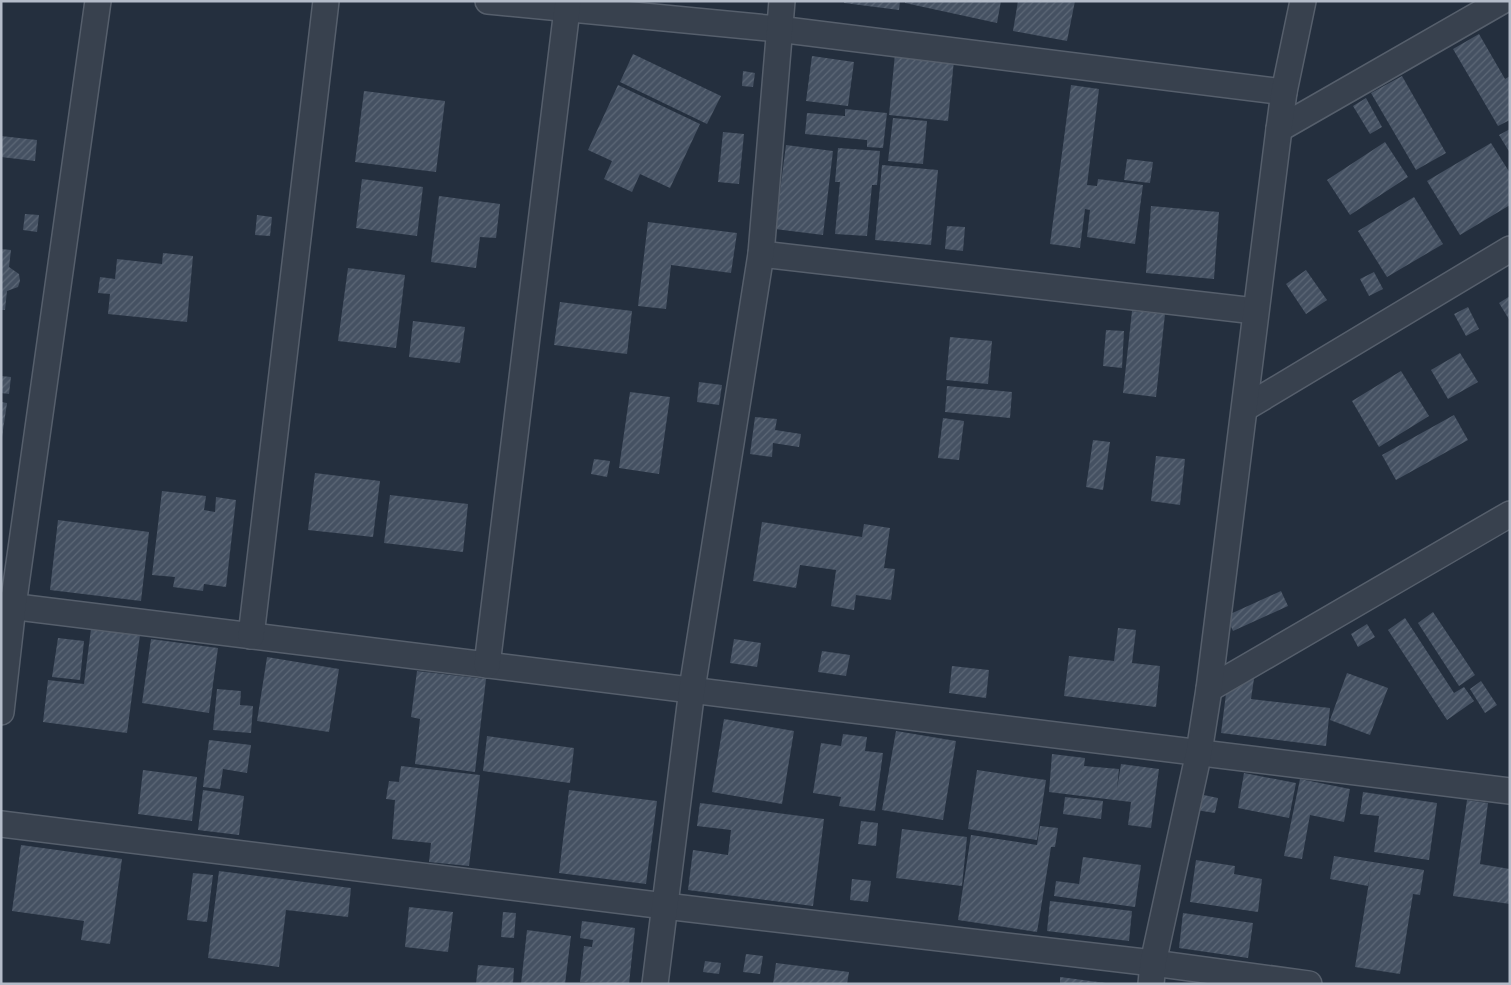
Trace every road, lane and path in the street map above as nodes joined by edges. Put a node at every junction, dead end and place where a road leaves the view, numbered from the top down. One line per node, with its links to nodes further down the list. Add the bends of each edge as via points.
1 (98, 1): 16 (street)
2 (326, 1): 17 (street)
3 (488, 1): 7 (street)
4 (782, 1): 8 (street)
5 (1303, 1): 9 (street)
6 (1502, 1): 10 (street)
7 (567, 6): 8 (street); 18 (street)
8 (778, 29): 9 (street); 12 (street)
9 (1284, 92): 10 (street)
10 (1279, 129): 13 (street)
11 (1510, 249): 14 (street)
12 (761, 254): 13 (street); 19 (street)
13 (1255, 311): 14 (street)
14 (1245, 408): 20 (street)
15 (1510, 514): 20 (street)
16 (7, 605): 17 (street); 21 (street)
17 (251, 636): 18 (street)
18 (487, 665): 19 (street)
19 (692, 689): 22 (street); 25 (street)
20 (1209, 689): 22 (street)
21 (1, 712)
22 (1199, 752): 23 (street); 26 (street)
23 (1510, 792)
24 (1, 824): 25 (street)
25 (665, 906): 26 (street); 27 (street)
26 (1152, 973): 28 (street)
27 (655, 984)
28 (1309, 984)

